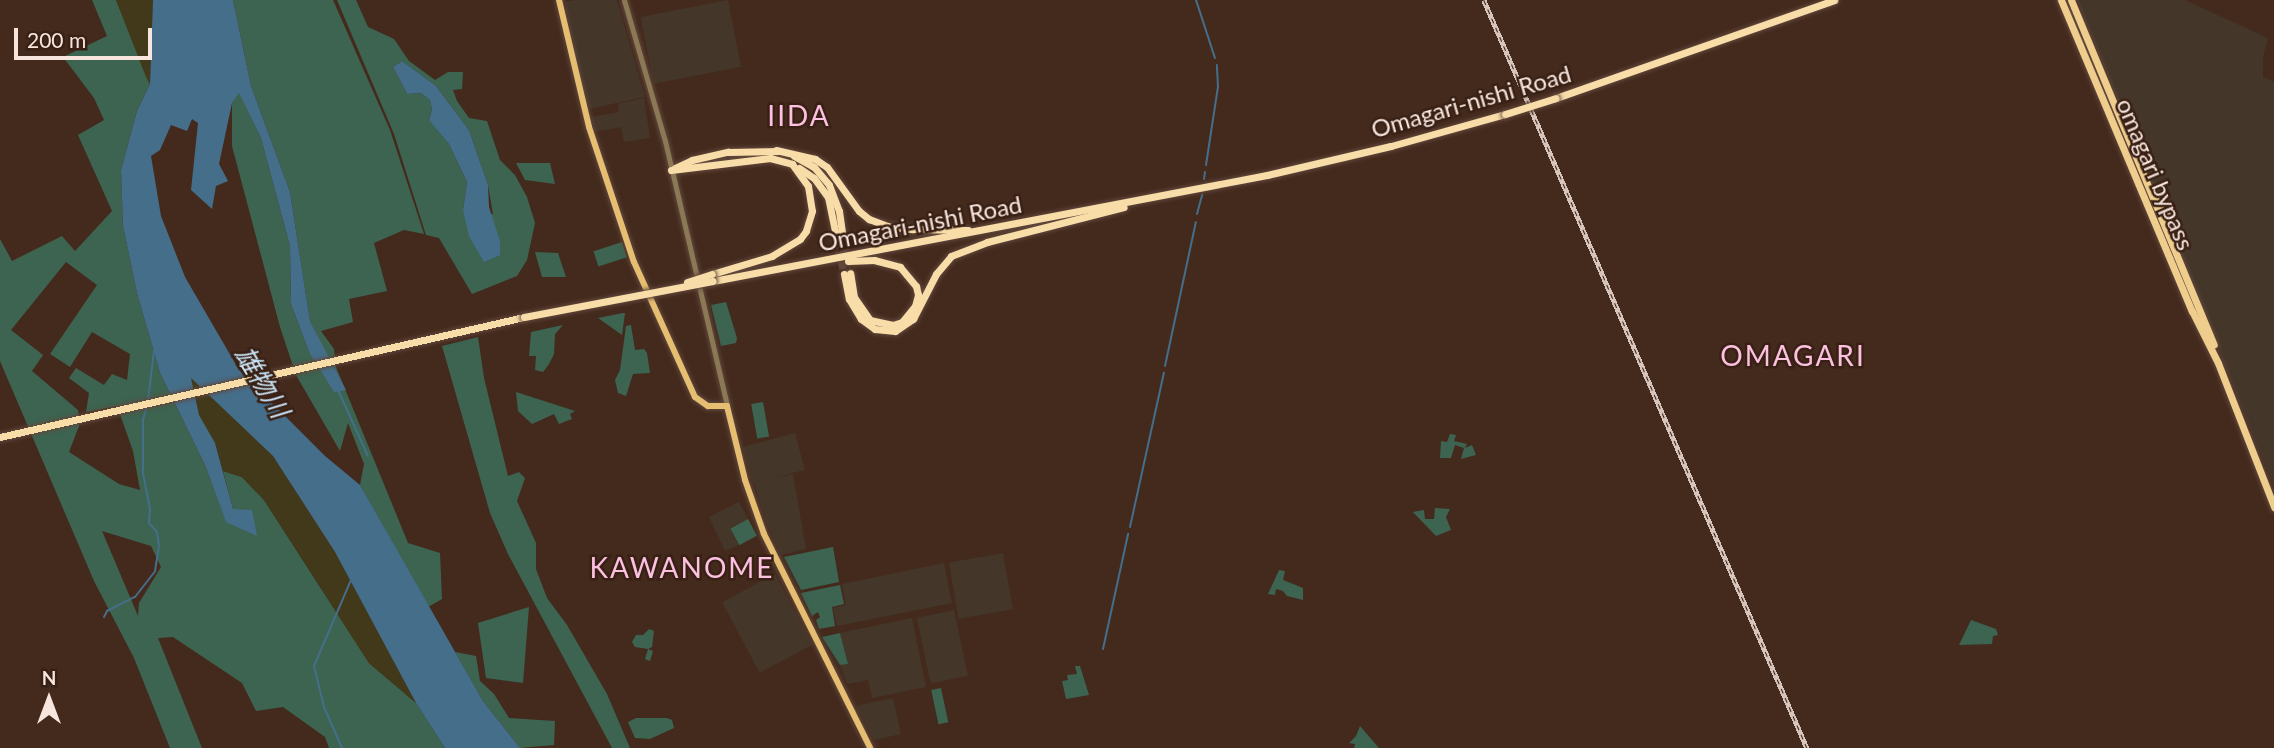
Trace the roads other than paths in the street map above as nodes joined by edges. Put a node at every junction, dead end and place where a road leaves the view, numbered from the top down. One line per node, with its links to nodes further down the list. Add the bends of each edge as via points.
1 (559, 0): 15 (main road, via 589,127 634,262 695,397 708,407)
2 (624, 0): 8 (street)
3 (1834, 0): 9 (highway, Omagari-nishi Road, bridge, via 1505,114 1391,146)
4 (2062, 0): 14 (highway, omagari bypass)
5 (2071, 0): 10 (highway, omagari bypass)
6 (775, 150): 7 (highway, via 798,157 823,176 837,203 840,239 828,197 814,178); 8 (highway, via 728,152); 11 (highway, via 815,159 827,167 859,211 887,226 939,231)
7 (792, 164): 8 (highway, via 754,158); 13 (highway, via 811,193 807,231 772,256)
8 (671, 170): 15 (street)
9 (1213, 185): 11 (highway, Omagari-nishi Road); 13 (highway, via 966,248 942,265 913,319 895,331 875,329 849,299 847,273 870,320 893,325 902,322 918,295 912,279 889,262)
10 (2152, 191): 12 (highway, via 2160,197); 14 (highway, omagari bypass)
11 (993, 229): 13 (highway, Omagari-nishi Road)
12 (2174, 230)
13 (713, 277): 16 (highway, bridge, via 482,325)
14 (2218, 363): 17 (highway, omagari bypass)
15 (727, 406): 18 (main road, via 764,534)
16 (0, 437)
17 (2274, 507)
18 (870, 748)

